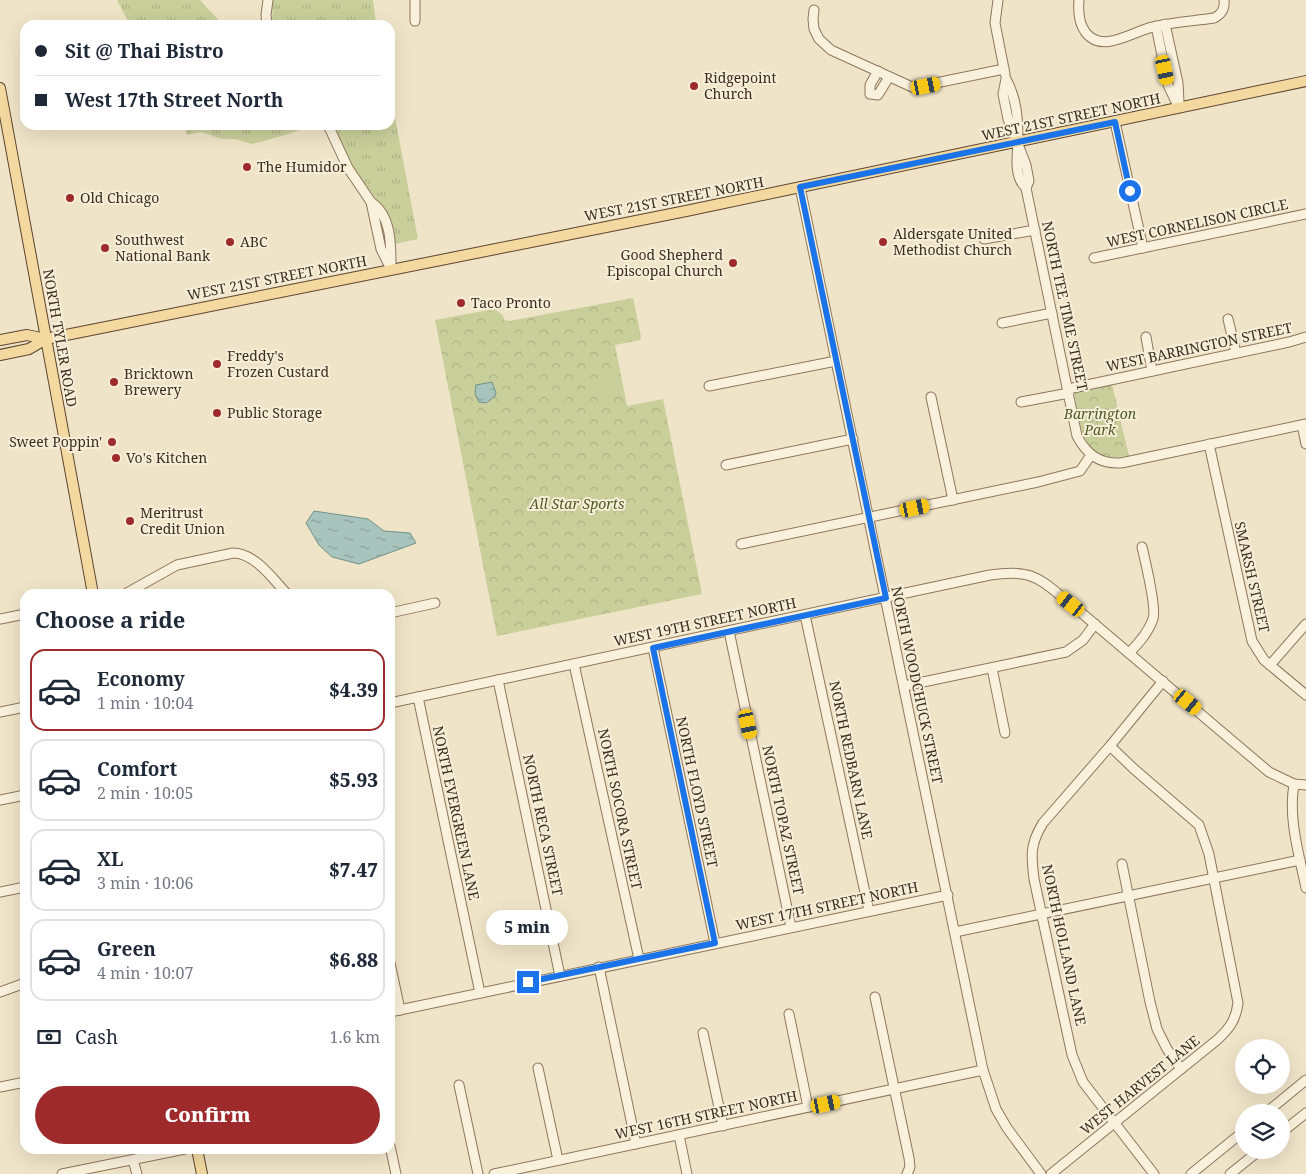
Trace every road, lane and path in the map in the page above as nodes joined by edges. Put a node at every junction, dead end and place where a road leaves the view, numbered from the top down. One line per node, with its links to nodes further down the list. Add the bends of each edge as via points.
1 (268, 0): 7 (street)
2 (415, 0): 8 (street)
3 (998, 0): 11 (street, NORTH TEE TIME STREET, via 995,23)
4 (1080, 0): 10 (street, via 1083,29 1090,38 1101,42 1110,42)
5 (1224, 0): 9 (street, via 1221,14 1214,18)
6 (814, 10): 12 (street, via 814,30 819,40 831,50)
7 (267, 20)
8 (415, 21)
9 (1166, 24): 10 (street); 16 (street)
10 (1156, 26): 16 (street, via 1168,85)
11 (1004, 69): 13 (street, via 912,87); 19 (street, NORTH TEE TIME STREET, via 1018,116)
12 (878, 72): 13 (street); 13 (street, via 870,85 870,94 878,96)
13 (890, 77)
14 (1306, 80): 16 (main road, WEST 21ST STREET NORTH)
15 (0, 88): 32 (main road, NORTH TYLER ROAD)
16 (1180, 108): 17 (main road, WEST 21ST STREET NORTH)
17 (1115, 122): 19 (main road, WEST 21ST STREET NORTH); 24 (street)
18 (330, 130): 26 (street, via 348,168 371,202 379,208 391,247)
19 (1018, 142): 20 (main road, WEST 21ST STREET NORTH); 22 (street, NORTH TEE TIME STREET, via 1020,183 1026,188)
20 (800, 187): 26 (main road, WEST 21ST STREET NORTH); 36 (street, NORTH WOODCHUCK STREET)
21 (1306, 214): 24 (street, WEST CORNELISON CIRCLE)
22 (1035, 230): 23 (street); 27 (street, NORTH TEE TIME STREET)
23 (984, 239)
24 (1143, 248): 25 (street, WEST CORNELISON CIRCLE)
25 (1094, 258)
26 (391, 269): 32 (main road, WEST 21ST STREET NORTH)
27 (1052, 313): 29 (street); 39 (street, NORTH TEE TIME STREET)
28 (1228, 319): 34 (street)
29 (1002, 323)
30 (1146, 337): 37 (street)
31 (1306, 337): 34 (street, WEST BARRINGTON STREET)
32 (46, 339): 33 (main road, WEST 21ST STREET NORTH, via 27,334); 35 (main road, WEST 21ST STREET NORTH, via 29,349); 52 (main road, NORTH TYLER ROAD)
33 (0, 340)
34 (1236, 353): 37 (street, WEST BARRINGTON STREET)
35 (0, 355)
36 (836, 360): 38 (street); 43 (street, NORTH WOODCHUCK STREET)
37 (1152, 371): 39 (street, WEST BARRINGTON STREET)
38 (709, 386)
39 (1068, 391): 41 (street, WEST BARRINGTON STREET); 46 (street, NORTH TEE TIME STREET, via 1078,436)
40 (931, 397): 48 (street)
41 (1022, 402)
42 (1304, 424): 44 (street); 45 (street)
43 (853, 439): 47 (street); 49 (street, NORTH WOODCHUCK STREET)
44 (1208, 444): 46 (street, via 1120,463 1098,460); 67 (street, SMARSH STREET, via 1252,641)
45 (1306, 444)
46 (1091, 455): 48 (street, via 1080,471)
47 (726, 465)
48 (953, 500): 49 (street)
49 (869, 518): 50 (street); 55 (street, NORTH WOODCHUCK STREET)
50 (741, 544)
51 (1142, 547): 65 (street, via 1154,617 1145,636)
52 (92, 589)
53 (134, 589): 54 (street, via 177,565 241,552 254,560)
54 (282, 589)
55 (886, 598): 59 (street, WEST 19TH STREET NORTH); 61 (street, WEST 19TH STREET NORTH, via 990,575 1027,574 1038,578); 71 (street, NORTH WOODCHUCK STREET)
56 (435, 603): 57 (street)
57 (395, 612)
58 (20, 615): 60 (street)
59 (805, 615): 63 (street, WEST 19TH STREET NORTH); 91 (street, NORTH REDBARN LANE)
60 (0, 619)
61 (1094, 624): 65 (street); 68 (street, via 1083,640 1066,652)
62 (1306, 624): 67 (street)
63 (729, 631): 64 (street, WEST 19TH STREET NORTH); 93 (street, NORTH TOPAZ STREET)
64 (653, 648): 66 (street, WEST 19TH STREET NORTH); 95 (street, NORTH FLOYD STREET)
65 (1129, 653): 70 (street)
66 (574, 664): 69 (street, WEST 19TH STREET NORTH); 96 (street, NORTH SOCORA STREET)
67 (1270, 665): 72 (street, SMARSH STREET)
68 (992, 668): 71 (street); 77 (street)
69 (498, 680): 73 (street, WEST 19TH STREET NORTH); 98 (street, NORTH RECA STREET)
70 (1162, 681): 78 (street, NORTH HOLLAND LANE); 79 (street, via 1270,772)
71 (904, 686): 89 (street, NORTH WOODCHUCK STREET)
72 (1306, 695)
73 (418, 697): 74 (street, WEST 19TH STREET NORTH); 102 (street, NORTH EVERGREEN LANE)
74 (395, 702)
75 (20, 708): 76 (street)
76 (0, 712)
77 (1005, 733)
78 (1110, 746): 85 (street, via 1199,825); 92 (street, NORTH HOLLAND LANE, via 1036,834 1031,852)
79 (1294, 784): 80 (street); 83 (street, via 1293,826)
80 (1306, 785)
81 (20, 796): 82 (street)
82 (0, 800)
83 (1300, 860): 85 (street); 87 (street)
84 (1122, 864): 90 (street)
85 (1214, 878): 90 (street); 109 (street, WEST HARVEST LANE, via 1233,971 1237,1011 1228,1030)
86 (20, 888): 88 (street)
87 (1306, 888)
88 (0, 892)
89 (948, 895): 91 (street, WEST 17TH STREET NORTH); 94 (street, NORTH WOODCHUCK STREET)
90 (1128, 896): 92 (street); 109 (street, via 1157,1029)
91 (870, 911): 93 (street, WEST 17TH STREET NORTH)
92 (1043, 914): 94 (street); 119 (street, NORTH HOLLAND LANE, via 1072,1055 1083,1082)
93 (791, 927): 95 (street, WEST 17TH STREET NORTH)
94 (955, 932): 110 (street, NORTH WOODCHUCK STREET)
95 (715, 943): 96 (street, WEST 17TH STREET NORTH)
96 (638, 959): 97 (street, WEST 17TH STREET NORTH)
97 (600, 967): 98 (street, WEST 17TH STREET NORTH); 124 (street)
98 (560, 976): 102 (street, WEST 17TH STREET NORTH)
99 (20, 984): 101 (street)
100 (395, 986): 104 (street)
101 (0, 992)
102 (480, 993): 104 (street, WEST 17TH STREET NORTH)
103 (876, 997): 115 (street)
104 (400, 1010): 105 (street, WEST 17TH STREET NORTH)
105 (395, 1011)
106 (789, 1014): 117 (street)
107 (703, 1033): 120 (street)
108 (538, 1068): 130 (street)
109 (1181, 1069): 119 (street, WEST HARVEST LANE)
110 (983, 1070): 115 (street, WEST 16TH STREET NORTH); 139 (street, NORTH WOODCHUCK STREET, via 996,1109)
111 (1306, 1080): 116 (street)
112 (20, 1083): 114 (street)
113 (459, 1085): 135 (street)
114 (0, 1087)
115 (895, 1089): 117 (street, WEST 16TH STREET NORTH); 138 (street, via 909,1158)
116 (1277, 1104)
117 (808, 1107): 120 (street, WEST 16TH STREET NORTH)
118 (1306, 1113): 121 (street)
119 (1114, 1124): 140 (street, WEST HARVEST LANE); 141 (street, NORTH HOLLAND LANE)
120 (723, 1126): 122 (street, WEST 16TH STREET NORTH)
121 (1290, 1126)
122 (679, 1135): 124 (street, WEST 16TH STREET NORTH); 137 (street)
123 (1235, 1138): 142 (street)
124 (636, 1144): 130 (street, WEST 16TH STREET NORTH)
125 (161, 1154): 129 (street)
126 (198, 1154): 133 (main road)
127 (392, 1154): 134 (street)
128 (1249, 1159): 143 (street)
129 (133, 1160): 131 (street); 132 (street)
130 (558, 1160): 136 (street, WEST 16TH STREET NORTH)
131 (62, 1174)
132 (137, 1174)
133 (202, 1174)
134 (396, 1174)
135 (478, 1174)
136 (494, 1174)
137 (687, 1174)
138 (908, 1174)
139 (1041, 1174)
140 (1051, 1174)
141 (1154, 1174)
142 (1191, 1174)
143 (1230, 1174)

